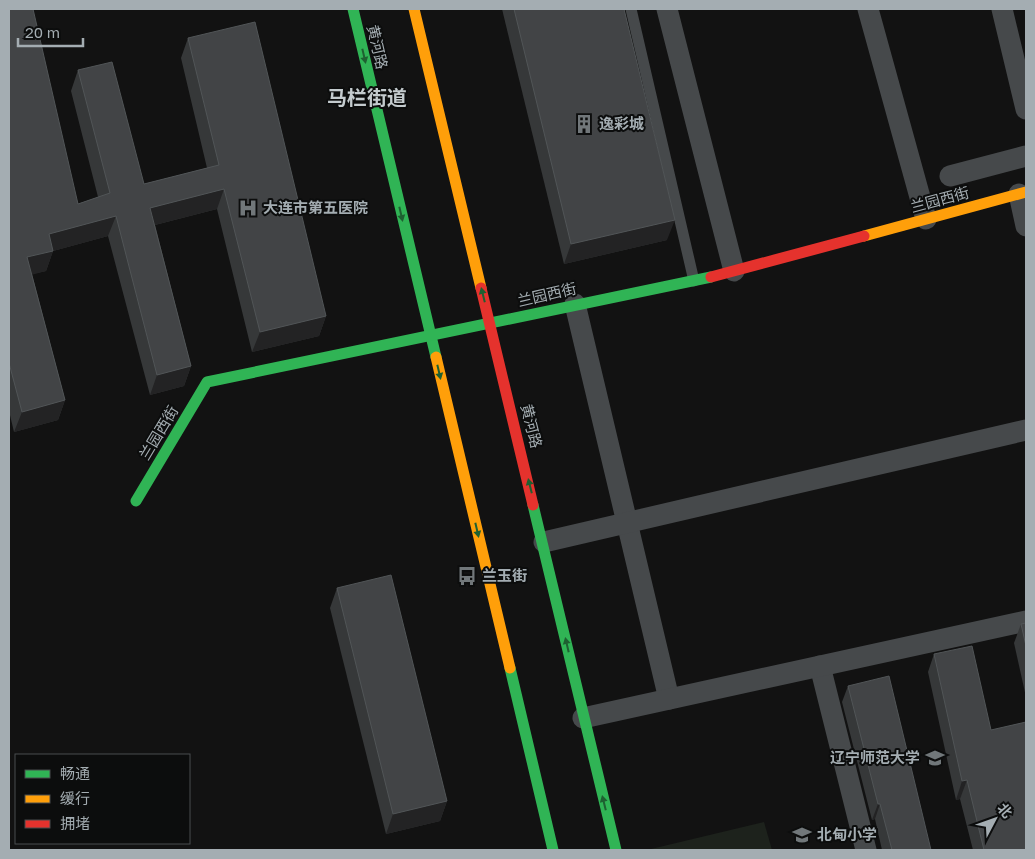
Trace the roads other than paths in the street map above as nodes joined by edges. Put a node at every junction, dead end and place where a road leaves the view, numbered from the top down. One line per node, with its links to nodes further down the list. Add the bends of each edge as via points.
1 (353, 9): 17 (main road, 黄河路, one-way to 17)
2 (414, 9): 16 (main road, 黄河路, one-way to 2)
3 (631, 9): 14 (lane)
4 (667, 9): 13 (street)
5 (868, 9): 11 (street)
6 (1002, 9): 7 (street)
7 (1026, 109)
8 (1026, 156): 9 (street)
9 (950, 176)
10 (1022, 193): 11 (main road, 兰园西街); 12 (street)
11 (926, 219): 13 (main road, 兰园西街)
12 (1026, 226)
13 (734, 271): 14 (main road, 兰园西街)
14 (694, 282): 15 (main road, 兰园西街)
15 (574, 304): 16 (main road, 兰园西街); 20 (street)
16 (490, 324): 17 (main road, 兰园西街); 21 (main road, 黄河路, one-way to 16)
17 (430, 336): 19 (main road, 兰园西街, via 207,382); 26 (main road, 黄河路, one-way to 26)
18 (1026, 430): 20 (street)
19 (136, 501)
20 (626, 522): 21 (street); 24 (street)
21 (544, 542): 25 (main road, 黄河路, one-way to 21)
22 (1026, 621): 23 (street)
23 (820, 666): 24 (street); 28 (street)
24 (668, 699): 25 (street)
25 (583, 718): 27 (main road, 黄河路, one-way to 25)
26 (553, 850)
27 (616, 850)
28 (866, 850)

